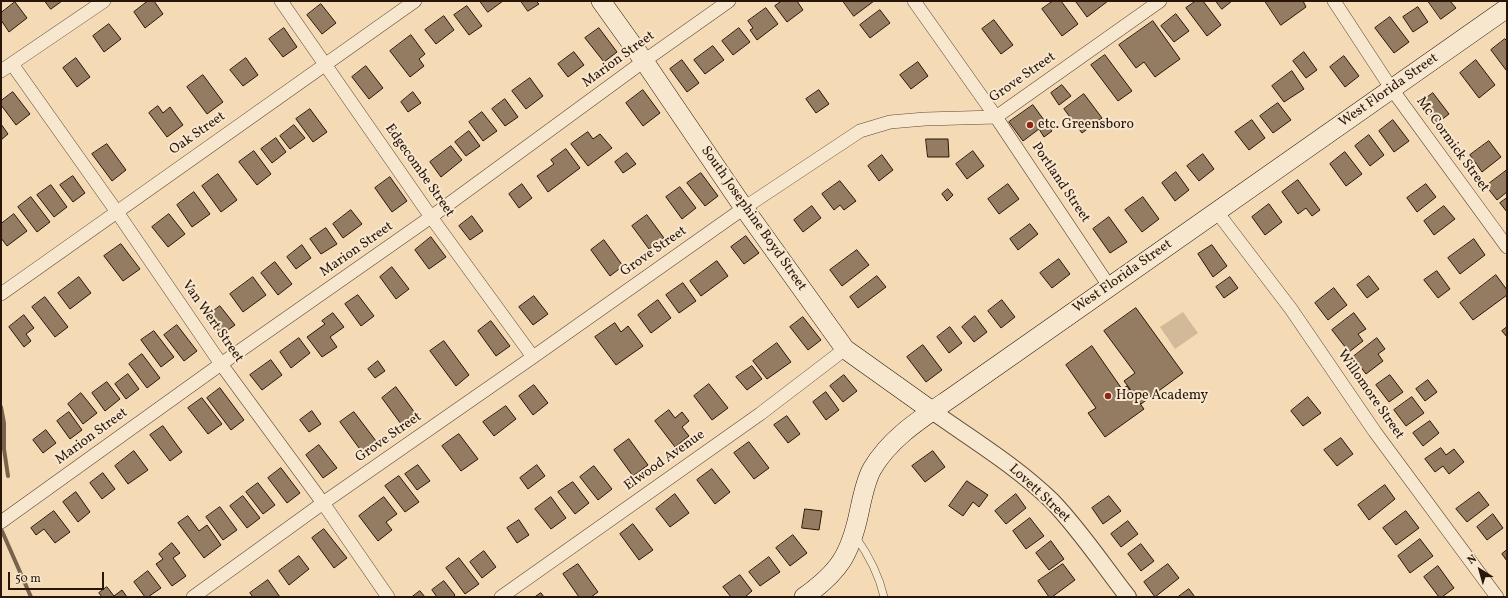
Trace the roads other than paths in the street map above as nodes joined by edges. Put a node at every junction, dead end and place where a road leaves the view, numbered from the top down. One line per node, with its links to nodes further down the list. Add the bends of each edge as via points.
1 (104, 1): 12 (street)
2 (281, 1): 11 (street, Edgecombe Street)
3 (415, 1): 11 (street, Oak Street)
4 (602, 1): 10 (main road, South Josephine Boyd Street)
5 (729, 1): 10 (street, Marion Street)
6 (914, 1): 14 (street, Portland Street)
7 (1160, 1): 14 (street, Grove Street)
8 (1334, 1): 13 (street, Mc Cormick Street)
9 (1507, 8): 13 (main road, West Florida Street)
10 (644, 61): 15 (main road, South Josephine Boyd Street); 18 (street, Marion Street)
11 (326, 63): 16 (street, Oak Street); 18 (street, Edgecombe Street)
12 (6, 67): 16 (street, Van Wert Street)
13 (1391, 88): 17 (main road, West Florida Street); 19 (street, Mc Cormick Street)
14 (996, 117): 15 (street, Grove Street, via 890,122 860,131); 20 (street, Portland Street)
15 (744, 208): 22 (main road, South Josephine Boyd Street); 23 (street, Grove Street)
16 (117, 212): 21 (street, Oak Street); 24 (street, Van Wert Street)
17 (1217, 212): 20 (main road, West Florida Street); 35 (street, Willomore Street)
18 (431, 217): 23 (street, Edgecombe Street); 24 (street, Marion Street)
19 (1507, 247)
20 (1109, 286): 25 (main road, West Florida Street)
21 (1, 294)
22 (845, 349): 25 (main road, South Josephine Boyd Street); 31 (street, Elwood Avenue, via 760,414)
23 (533, 357): 26 (street, Grove Street)
24 (221, 364): 26 (street, Van Wert Street); 27 (street, Marion Street)
25 (932, 411): 28 (main road, West Florida Street, via 896,439 871,471 863,493); 34 (street, Lovett Street, via 1015,470 1052,502 1071,522)
26 (323, 503): 29 (street, Grove Street); 30 (street, Van Wert Street)
27 (1, 522)
28 (854, 536): 32 (main road, West Florida Street, via 844,559 835,571); 33 (lane, via 869,557)
29 (193, 597)
30 (388, 597)
31 (501, 597)
32 (804, 597)
33 (884, 597)
34 (1128, 597)
35 (1497, 597)

